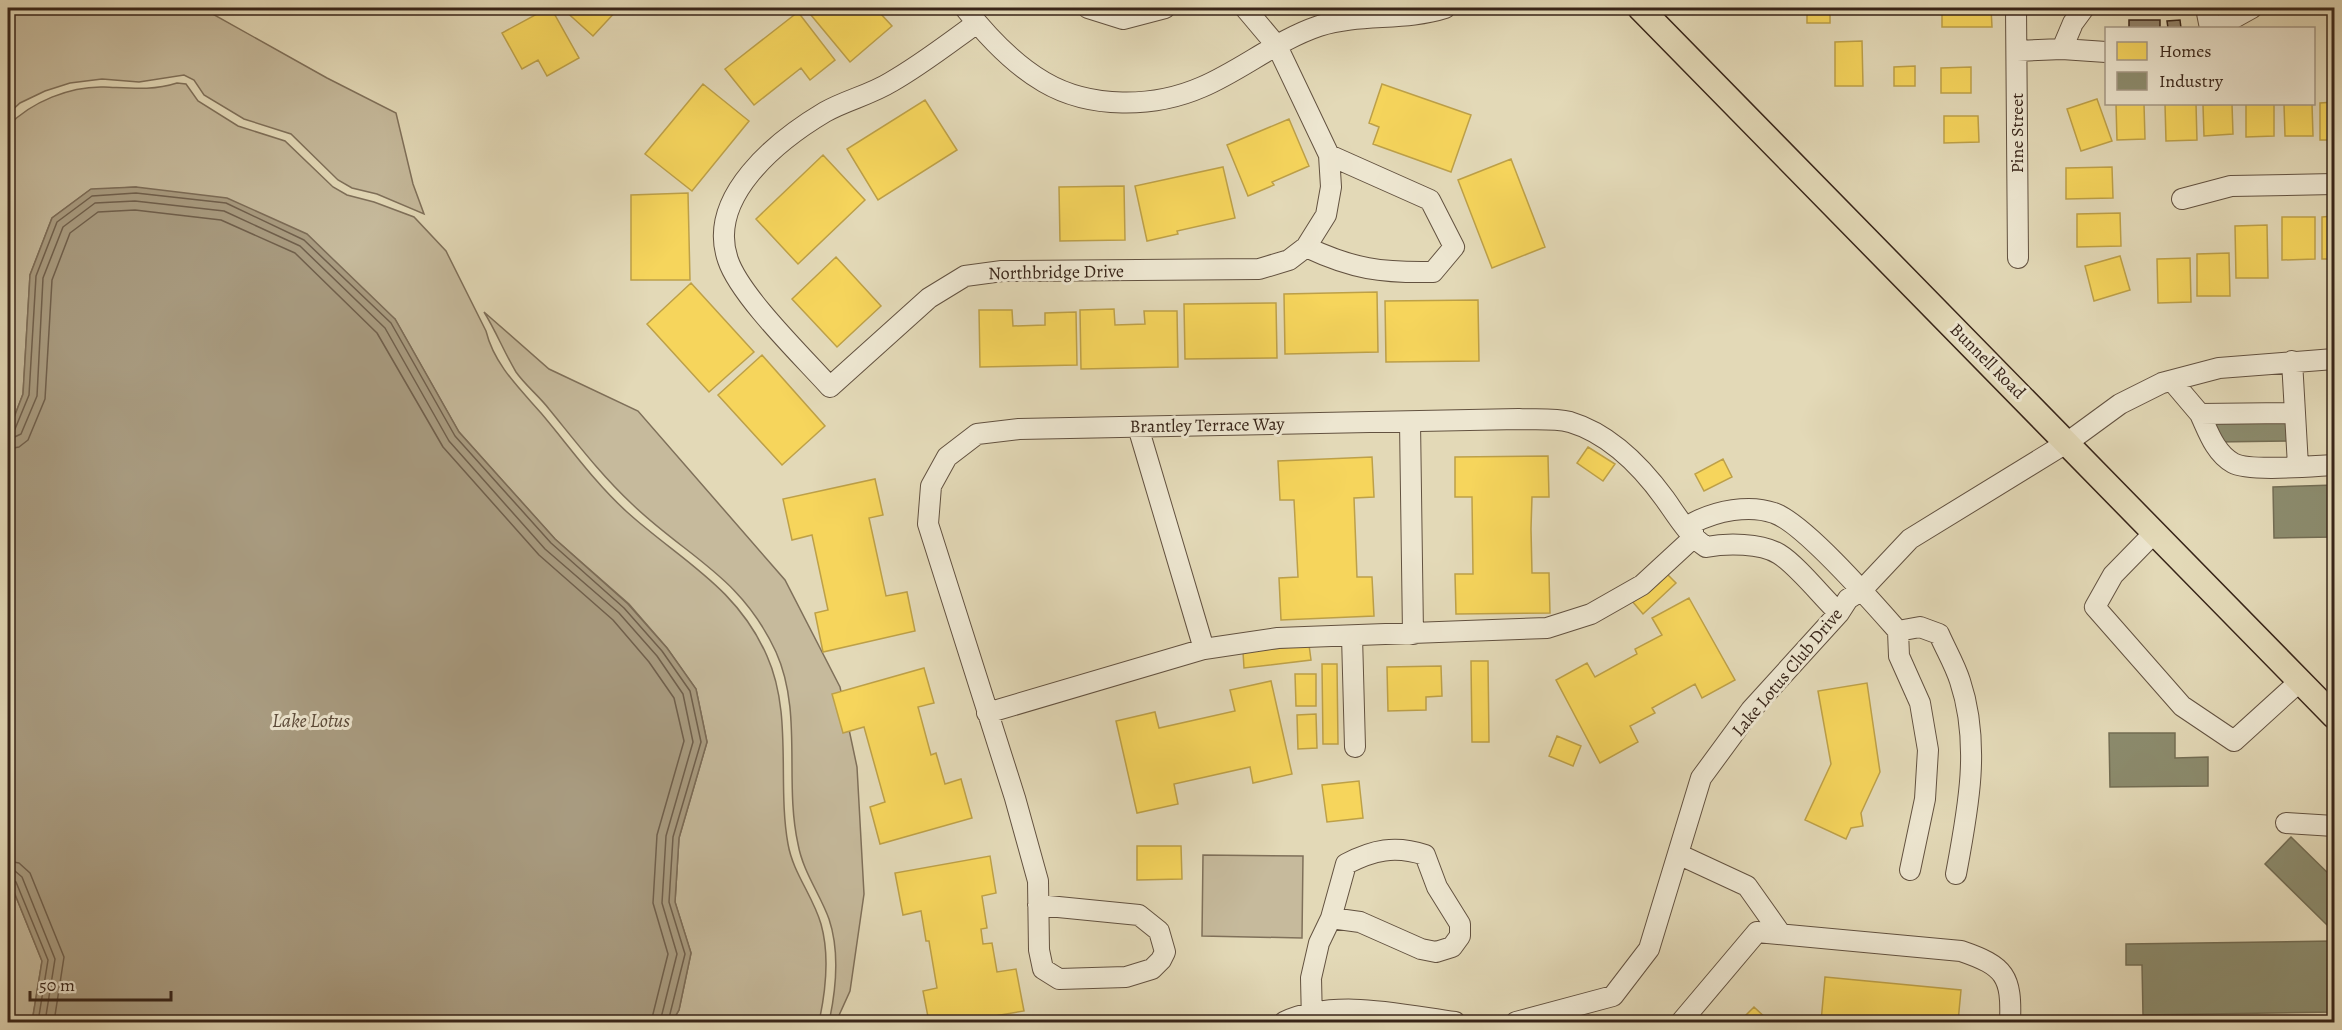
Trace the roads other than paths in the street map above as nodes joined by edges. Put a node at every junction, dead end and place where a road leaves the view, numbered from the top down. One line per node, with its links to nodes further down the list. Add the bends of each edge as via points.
1 (965, 8): 11 (street)
2 (1088, 8): 3 (street, via 1123,19)
3 (1164, 8)
4 (1245, 8): 14 (street, Northbridge Drive)
5 (1444, 8): 14 (street, via 1319,26)
6 (1640, 8): 30 (main road, Bunnell Road)
7 (2016, 8): 16 (street, Pine Street)
8 (2084, 8): 15 (street)
9 (2206, 8): 12 (street)
10 (2252, 8): 13 (street)
11 (977, 23): 14 (street, via 1012,60 1045,83 1102,101 1136,103 1173,98 1202,87); 21 (street, Northbridge Drive, via 890,83 826,111 790,135 752,168 731,203 724,234 728,260 742,287 830,387 929,297 965,276 1002,271 1259,269 1289,260)
12 (2210, 27)
13 (2218, 27)
14 (1277, 46): 18 (street, Northbridge Drive)
15 (2062, 49): 16 (street); 17 (street)
16 (2017, 51): 22 (street, Pine Street)
17 (2105, 52)
18 (1329, 155): 21 (street, Northbridge Drive, via 1331,187 1326,215); 21 (street, via 1430,200 1454,247 1432,272 1388,273 1336,261)
19 (2334, 184): 20 (street, via 2231,186)
20 (2182, 200)
21 (1306, 247)
22 (2018, 258)
23 (2334, 359): 24 (street, Lake Lotus Club Drive)
24 (2292, 361): 25 (street, Lake Lotus Club Drive, via 2219,368); 26 (street)
25 (2172, 381): 27 (street); 30 (street, Lake Lotus Club Drive, via 2120,404)
26 (2295, 413): 27 (street); 32 (street)
27 (2200, 414): 32 (street, via 2213,442 2232,463 2252,467)
28 (1410, 422): 29 (street, Brantley Terrace Way); 34 (street, Brantley Terrace Way, via 1568,421 1593,431 1618,447 1653,482); 38 (street)
29 (1138, 427): 40 (street); 42 (street, Brantley Terrace Way, via 1019,429 977,434 946,457 931,486 928,524)
30 (2068, 442): 33 (main road, Bunnell Road); 35 (street, Lake Lotus Club Drive, via 1910,539)
31 (2334, 465): 32 (street)
32 (2298, 466)
33 (2155, 532): 41 (main road, Bunnell Road); 41 (street, via 2113,575 2095,607 2181,706 2234,741)
34 (1694, 538): 35 (street, via 1694,523 1709,515 1748,509 1776,513 1804,534); 36 (street, via 1706,547 1755,547 1779,554); 38 (street, via 1642,585 1590,614 1547,628)
35 (1862, 590): 36 (street, Lake Lotus Club Drive, via 1848,599); 37 (street)
36 (1839, 613): 47 (street, Lake Lotus Club Drive, via 1751,710 1701,778)
37 (1898, 631): 48 (street, via 1899,656 1920,704 1928,750 1925,799); 49 (street, via 1920,627 1939,634 1960,681 1969,726 1972,778)
38 (1413, 634): 39 (street)
39 (1352, 636): 40 (street, via 1278,638); 44 (street)
40 (1204, 650): 42 (street)
41 (2300, 681): 43 (main road, Bunnell Road)
42 (987, 712): 50 (street, Brantley Terrace Way, via 1038,881)
43 (2334, 716)
44 (1355, 747)
45 (2286, 823): 46 (street)
46 (2334, 826)
47 (1678, 854): 52 (street, via 1747,886); 56 (street, Lake Lotus Club Drive, via 1649,950 1613,996)
48 (1910, 870)
49 (1956, 874)
50 (1038, 905): 50 (street, Brantley Terrace Way, via 1043,969 1059,979 1126,977 1152,969 1165,952 1164,942 1150,921 1139,915)
51 (1331, 918): 51 (street, via 1360,922 1420,949 1436,951 1452,946 1460,936 1460,924 1437,887 1425,855 1407,849 1367,853 1346,864); 53 (street, via 1319,943 1311,978)
52 (1781, 934): 57 (street, via 1757,932); 58 (street, via 1961,951 1990,961 1999,970 2011,996)
53 (1312, 1017): 54 (street); 55 (street, via 1347,1011)
54 (1284, 1023)
55 (1455, 1023)
56 (1516, 1023)
57 (1681, 1023)
58 (2010, 1023)

